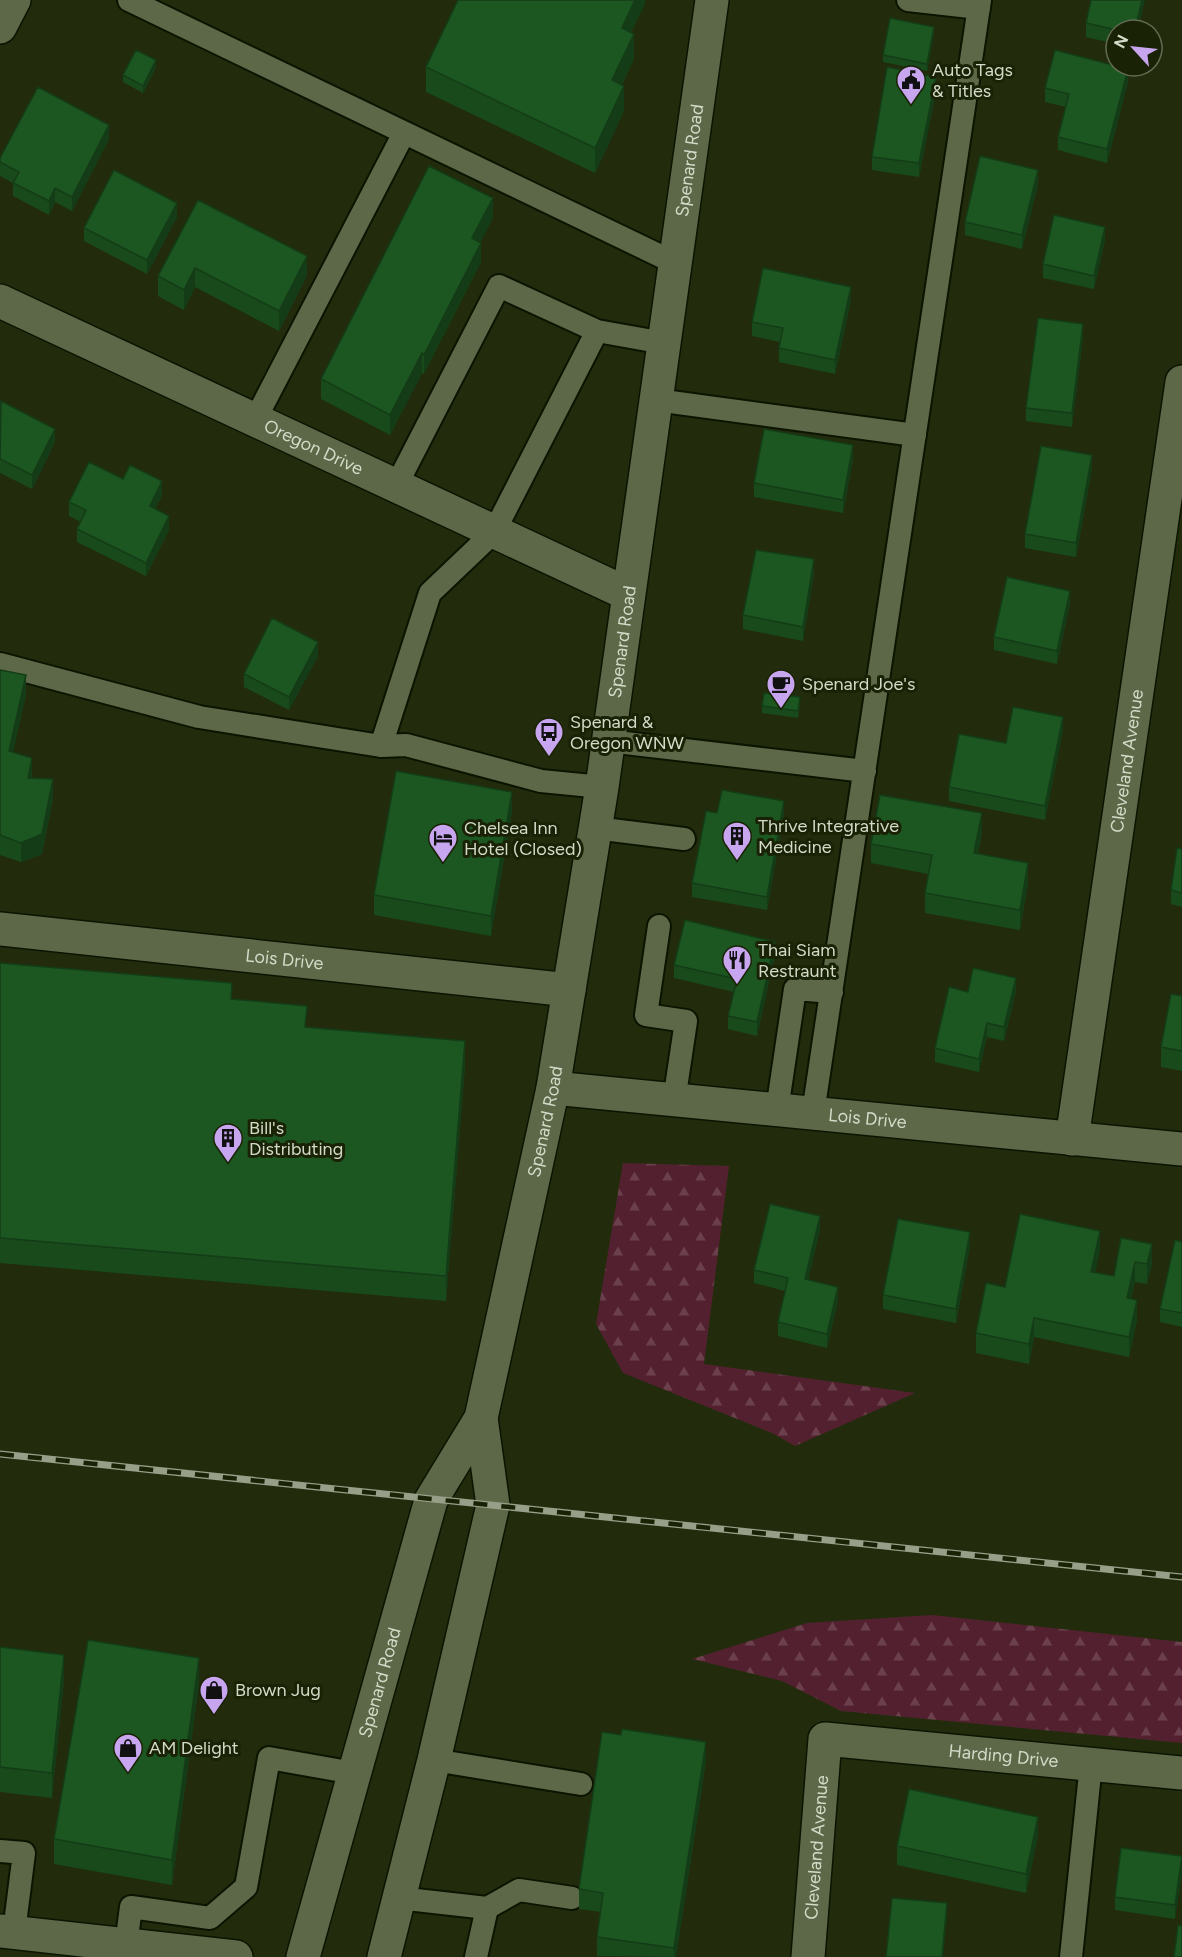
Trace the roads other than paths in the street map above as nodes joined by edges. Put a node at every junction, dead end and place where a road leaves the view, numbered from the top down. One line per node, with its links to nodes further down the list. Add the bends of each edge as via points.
1 (14, 0): 7 (street)
2 (129, 0): 8 (lane)
3 (712, 0): 9 (street, Spenard Road)
4 (908, 0): 5 (lane)
5 (942, 2): 6 (lane)
6 (980, 4): 16 (lane)
7 (0, 27)
8 (404, 133): 9 (lane); 15 (lane)
9 (675, 262): 12 (street, Spenard Road)
10 (0, 301): 15 (street, Oregon Drive)
11 (597, 331): 12 (lane); 17 (lane, via 499,286); 18 (lane)
12 (664, 343): 14 (street, Spenard Road)
13 (1182, 382): 35 (street, Cleveland Avenue)
14 (656, 400): 16 (lane); 19 (street, Spenard Road)
15 (255, 420): 17 (street, Oregon Drive)
16 (915, 435): 23 (lane)
17 (396, 486): 18 (street, Oregon Drive)
18 (494, 532): 19 (street, Oregon Drive); 22 (lane, via 430,593)
19 (628, 594): 21 (street, Spenard Road)
20 (0, 664): 22 (lane, via 200,717)
21 (608, 741): 23 (lane); 24 (street, Spenard Road)
22 (381, 746): 24 (lane, via 406,745 541,781)
23 (864, 771): 30 (lane)
24 (602, 787): 25 (street, Spenard Road)
25 (595, 828): 26 (lane); 29 (street, Spenard Road)
26 (684, 839)
27 (659, 926): 32 (lane, via 646,1015 686,1021)
28 (0, 929): 29 (street, Lois Drive)
29 (569, 990): 31 (street, Spenard Road)
30 (831, 992): 33 (lane, via 795,989); 34 (lane)
31 (553, 1088): 32 (street, Lois Drive); 37 (street, Spenard Road)
32 (674, 1101): 33 (street, Lois Drive)
33 (777, 1110): 34 (street, Lois Drive)
34 (813, 1113): 35 (street, Lois Drive)
35 (1072, 1139): 36 (street, Lois Drive)
36 (1182, 1149)
37 (481, 1418): 39 (street, Spenard Road, via 493,1505); 41 (street, Spenard Road, via 431,1500)
38 (825, 1739): 40 (street, Harding Drive); 54 (street, Cleveland Avenue)
39 (434, 1760): 43 (lane); 45 (street, Spenard Road)
40 (1091, 1764): 42 (street, Harding Drive); 55 (lane)
41 (354, 1773): 49 (lane, via 269,1758 246,1887 210,1918 131,1907); 51 (street, Spenard Road)
42 (1182, 1773)
43 (581, 1784)
44 (0, 1851): 48 (lane, via 24,1853)
45 (398, 1898): 47 (lane); 52 (street, Spenard Road)
46 (572, 1898): 47 (lane, via 519,1890)
47 (488, 1908): 53 (lane)
48 (7, 1932): 49 (street)
49 (126, 1945): 50 (street)
50 (236, 1957)
51 (303, 1957)
52 (384, 1957)
53 (476, 1957)
54 (808, 1957)
55 (1071, 1957)

